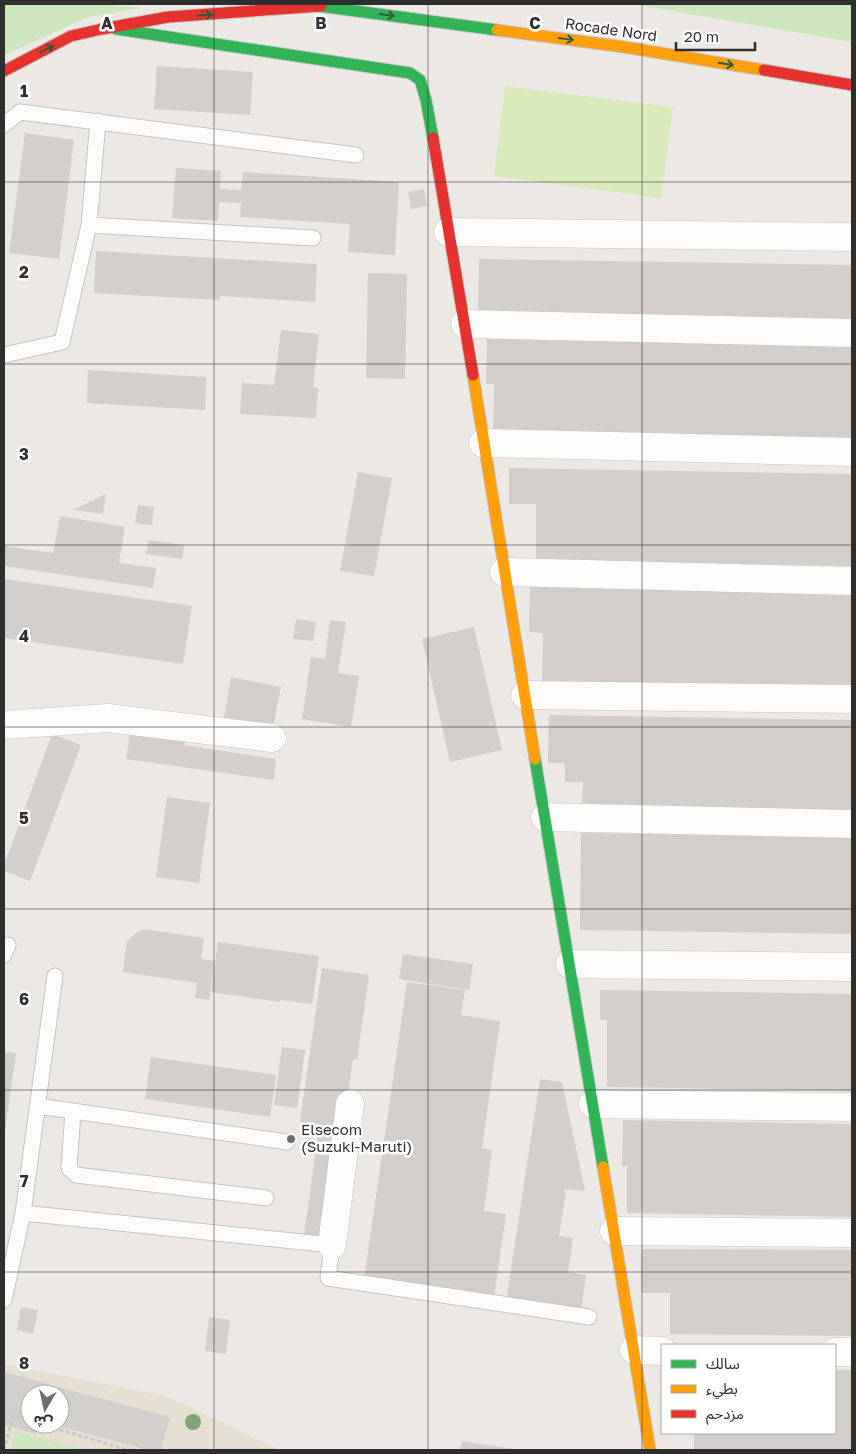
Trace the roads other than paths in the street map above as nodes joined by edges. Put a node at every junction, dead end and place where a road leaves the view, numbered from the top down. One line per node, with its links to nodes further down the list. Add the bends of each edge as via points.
1 (304, 4): 2 (main road, Rocade Nord)
2 (321, 6): 3 (main road, one-way to 2, via 168,17); 5 (main road, Rocade Nord, one-way to 5, via 624,47)
3 (102, 29): 4 (main road, one-way to 3, via 70,36); 10 (main road, via 410,73 420,80 426,100)
4 (4, 71)
5 (852, 85)
6 (98, 121): 7 (lane, via 20,112); 8 (lane); 9 (lane)
7 (4, 125)
8 (356, 156)
9 (89, 225): 12 (lane); 15 (lane, via 62,342)
10 (448, 232): 11 (street); 13 (main road)
11 (852, 237)
12 (313, 238)
13 (465, 324): 14 (street); 16 (main road)
14 (852, 333)
15 (4, 355)
16 (483, 443): 17 (street); 18 (main road)
17 (852, 452)
18 (504, 572): 19 (street); 20 (main road)
19 (852, 581)
20 (525, 695): 21 (street); 24 (main road)
21 (852, 699)
22 (4, 725): 23 (street, via 108,718)
23 (272, 738)
24 (545, 817): 25 (street); 26 (main road)
25 (852, 824)
26 (570, 964): 27 (street); 30 (main road)
27 (852, 967)
28 (55, 976): 31 (lane)
29 (350, 1104): 39 (street)
30 (593, 1104): 32 (street); 37 (main road)
31 (38, 1106): 33 (lane); 36 (lane)
32 (852, 1108)
33 (73, 1111): 34 (lane); 35 (lane, via 69,1168 76,1175)
34 (287, 1142)
35 (266, 1198)
36 (23, 1213): 39 (lane); 40 (lane)
37 (614, 1231): 38 (street); 42 (main road)
38 (852, 1233)
39 (332, 1245): 41 (lane, via 328,1278)
40 (4, 1300)
41 (589, 1317)
42 (634, 1350): 43 (street); 46 (main road)
43 (661, 1350)
44 (836, 1352): 45 (street)
45 (852, 1352)
46 (650, 1450)

